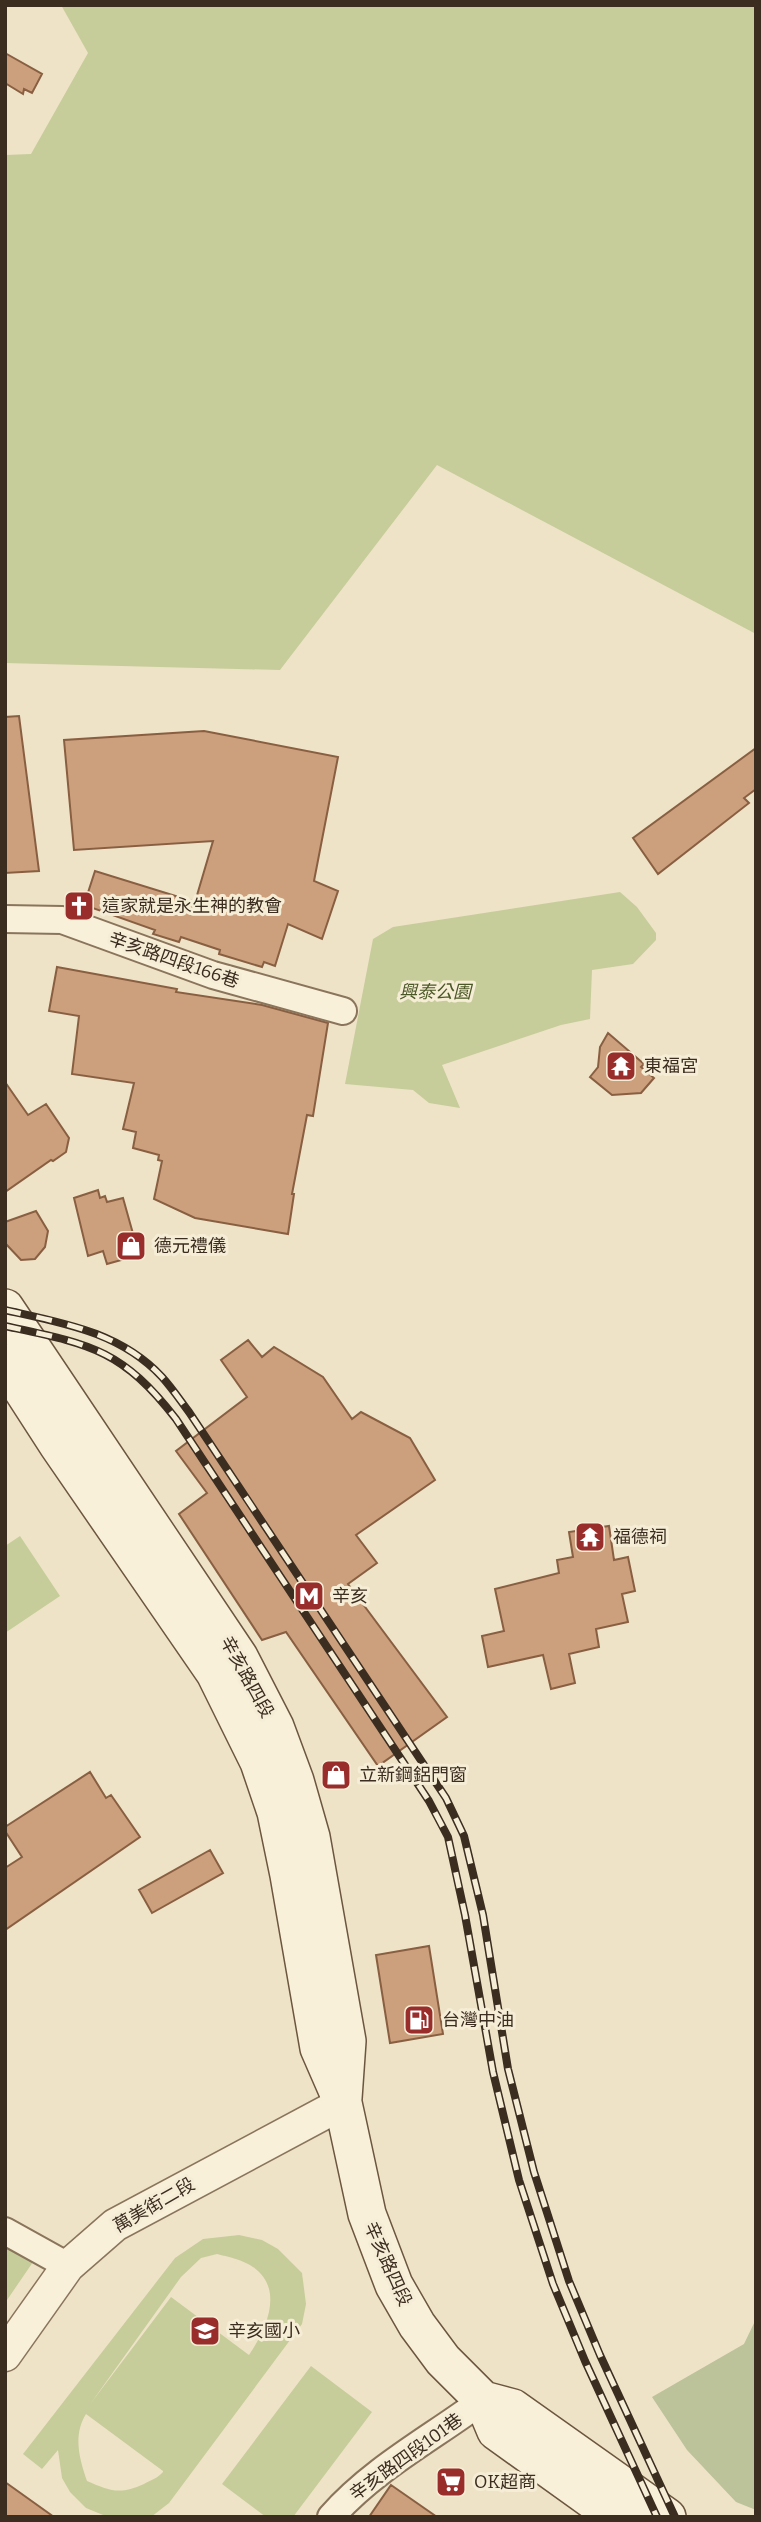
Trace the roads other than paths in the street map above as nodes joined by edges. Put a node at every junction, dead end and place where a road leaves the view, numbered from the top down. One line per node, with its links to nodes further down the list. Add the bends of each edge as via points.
1 (5, 919): 2 (street, 辛亥路四段166巷, via 62,920 213,975)
2 (343, 1011)
3 (5, 1308): 5 (main road, 辛亥路四段, via 239,1657 275,1727 313,1850 347,2041)
4 (5, 1363): 5 (main road, 辛亥路四段, via 215,1673 241,1722 276,1812 319,2048)
5 (343, 2103): 7 (street, 萬美街二段, via 132,2215); 9 (main road, 辛亥路四段, via 367,2214 394,2285 443,2360)
6 (5, 2231): 7 (street)
7 (68, 2266): 8 (street, 萬美街二段)
8 (5, 2355)
9 (483, 2400): 10 (street, 辛亥路四段101巷, via 372,2478); 11 (main road, 辛亥路四段, via 496,2431); 12 (main road, 辛亥路四段, via 513,2408)
10 (331, 2517)
11 (616, 2517)
12 (667, 2517)

